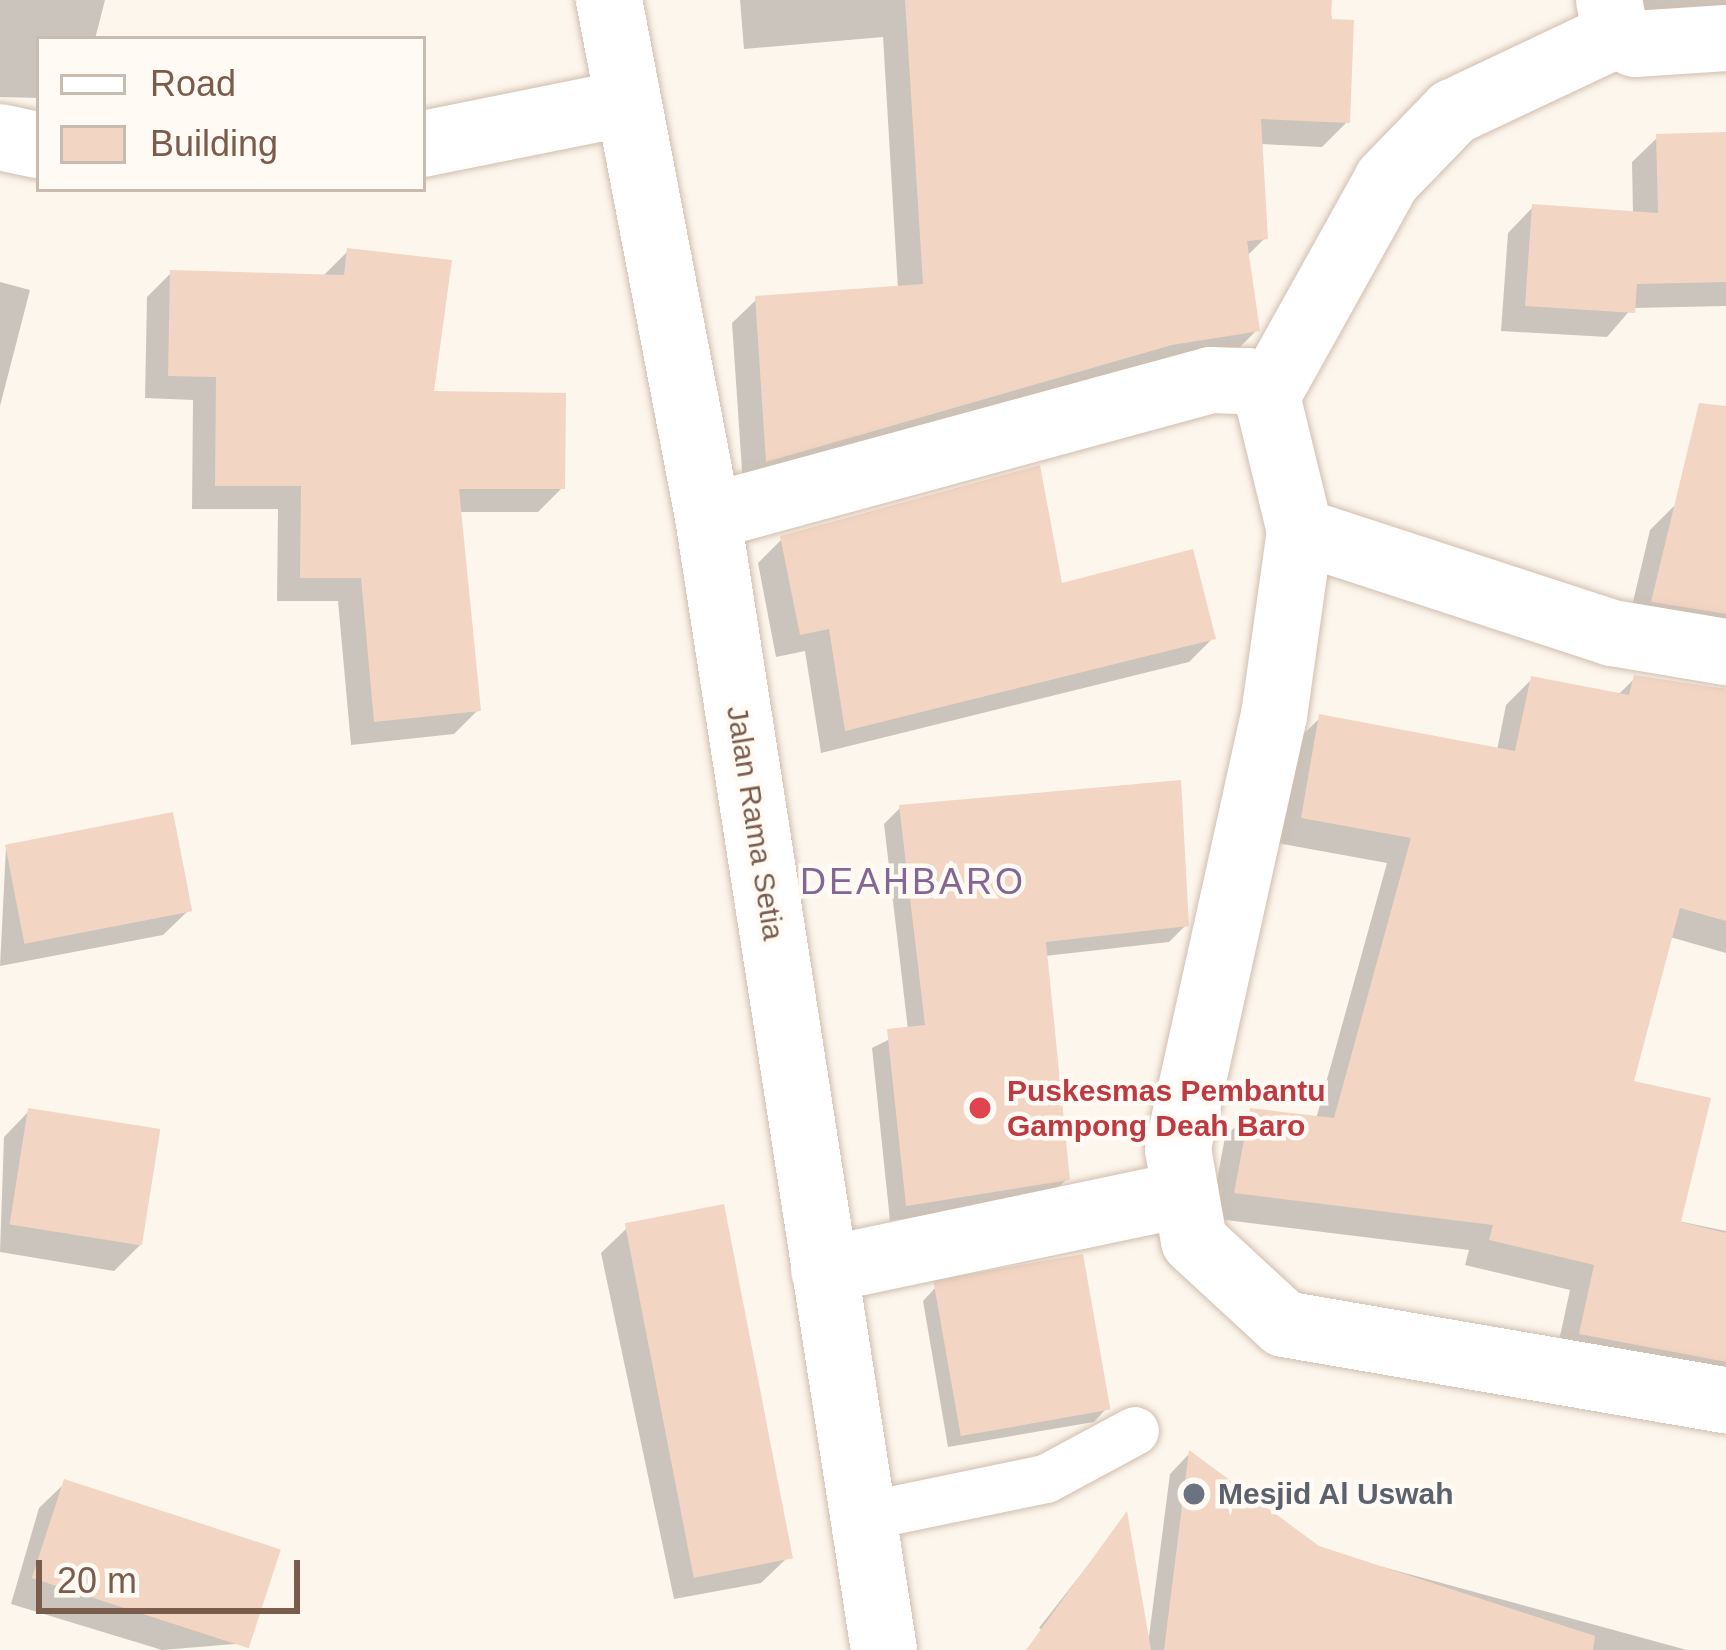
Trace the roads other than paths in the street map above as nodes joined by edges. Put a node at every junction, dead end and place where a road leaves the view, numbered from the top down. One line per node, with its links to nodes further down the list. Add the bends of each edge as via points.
1 (609, 0): 4 (street, Jalan Rama Setia)
2 (1613, 17): 3 (street, via 1656,46); 8 (street, via 1453,112 1387,180)
3 (1726, 38)
4 (626, 103): 6 (street); 9 (street, Jalan Rama Setia)
5 (0, 136): 7 (street)
6 (426, 143)
7 (36, 144)
8 (1267, 396): 9 (street, via 1248,381 1211,380); 10 (street)
9 (708, 517): 13 (street, Jalan Rama Setia)
10 (1300, 531): 11 (street, via 1612,633); 12 (street, via 1274,715 1178,1150)
11 (1726, 652)
12 (1181, 1195): 13 (street); 14 (street, via 1213,1268 1283,1324)
13 (824, 1270): 16 (street, Jalan Rama Setia)
14 (1726, 1400)
15 (1135, 1431): 16 (lane, via 1046,1479)
16 (862, 1517): 17 (street, Jalan Rama Setia)
17 (884, 1650)

